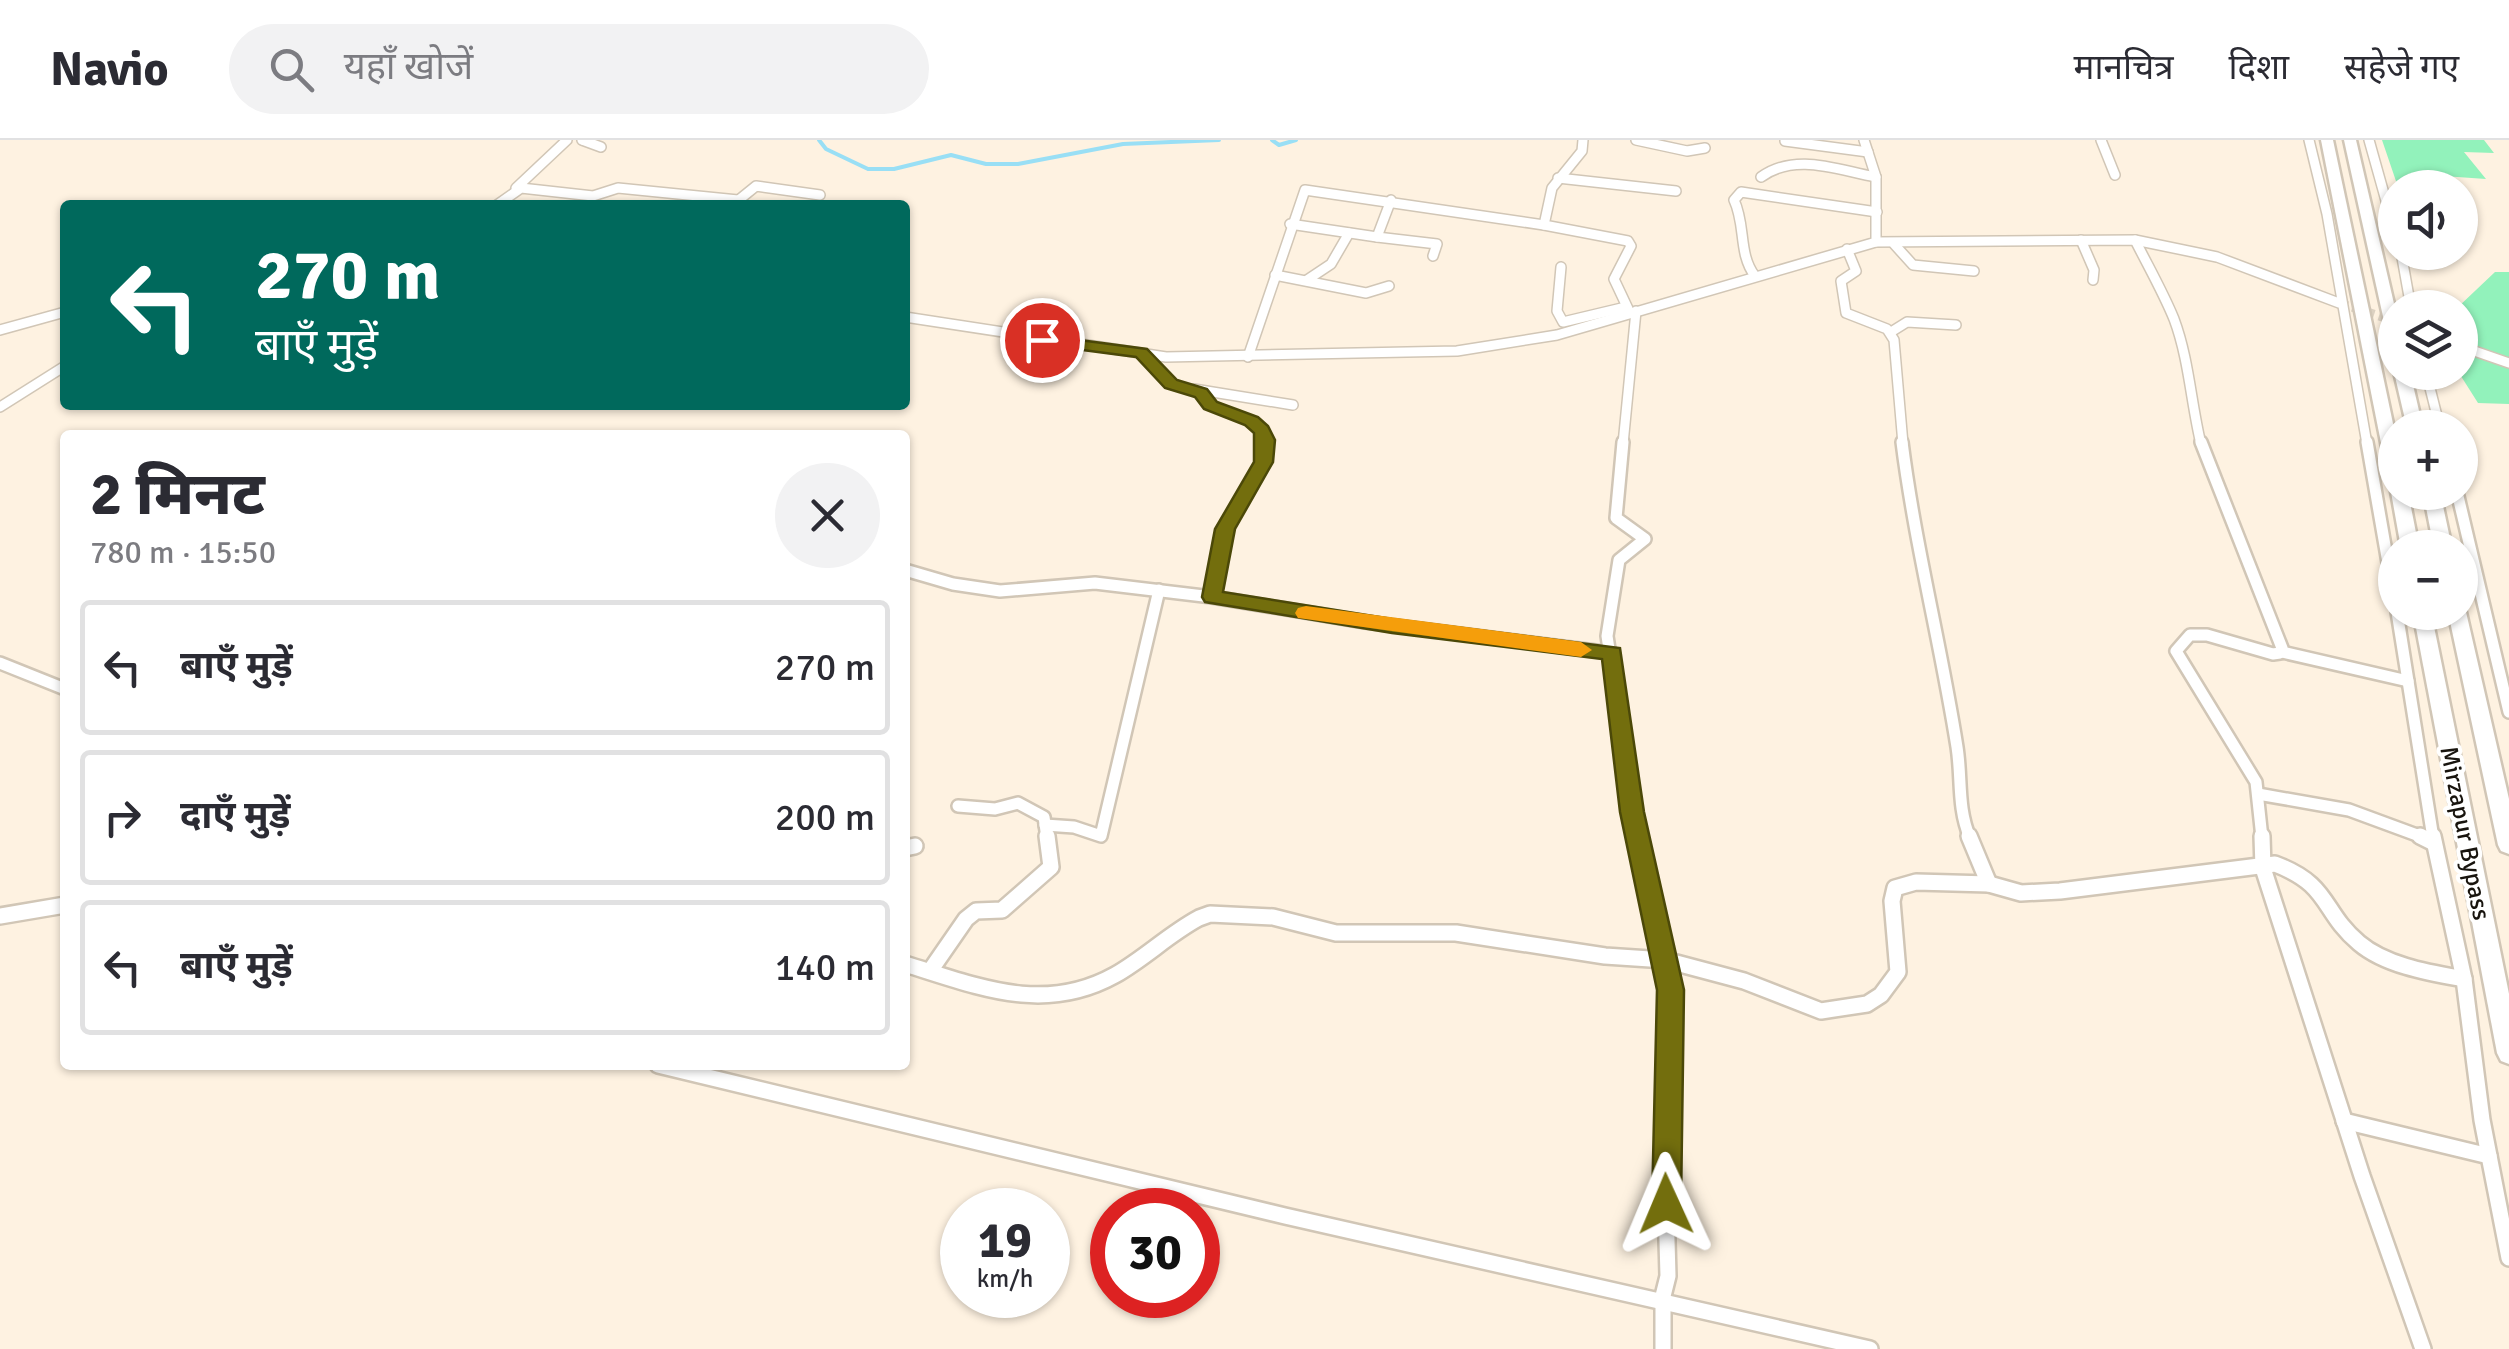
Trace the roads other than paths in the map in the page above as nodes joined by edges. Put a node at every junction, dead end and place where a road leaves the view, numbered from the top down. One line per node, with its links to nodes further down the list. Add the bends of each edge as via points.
1 (567, 140): 20 (street)
2 (582, 140): 12 (street)
3 (1583, 140): 19 (street)
4 (1636, 140): 13 (street, via 1688,152)
5 (1785, 140): 14 (street)
6 (1864, 140): 14 (street)
7 (2101, 140): 16 (street)
8 (2309, 140): 63 (street)
9 (2327, 140): 61 (highway)
10 (2350, 140): 45 (highway)
11 (2369, 140): 15 (street)
12 (602, 147)
13 (1705, 148)
14 (1868, 152): 18 (street)
15 (2378, 172)
16 (2115, 176)
17 (1761, 177): 18 (street, via 1793,162)
18 (1876, 177): 27 (street)
19 (1558, 178): 21 (street); 29 (street)
20 (516, 188): 23 (street); 24 (street, via 594,196 624,188)
21 (1676, 191)
22 (820, 195): 25 (street, via 756,186)
23 (503, 200)
24 (720, 200)
25 (738, 200)
26 (1391, 200): 28 (street, via 1305,190); 29 (street); 31 (street)
27 (1877, 212): 34 (street); 41 (street, via 1741,192 1734,200)
28 (1290, 224): 30 (street); 40 (street)
29 (1544, 225): 47 (street, via 1628,241 1614,275)
30 (1350, 233): 31 (street); 42 (street, via 1331,264)
31 (1377, 237): 37 (street, via 1437,244)
32 (2081, 240): 33 (street); 35 (street); 43 (street)
33 (2135, 240): 46 (street, via 2217,257); 70 (street, via 2174,320 2200,439)
34 (1876, 242): 35 (street); 36 (street)
35 (1894, 244): 39 (street, via 1913,265)
36 (1847, 249): 41 (street); 52 (street, via 1856,271 1841,281 1846,313)
37 (1433, 256)
38 (1561, 267): 47 (street, via 1557,311 1563,322)
39 (1974, 271)
40 (1275, 275): 42 (street); 55 (street)
41 (1754, 276): 47 (street)
42 (1307, 280): 44 (street, via 1366,293)
43 (2093, 280)
44 (1389, 286)
45 (2384, 290)
46 (2340, 303)
47 (1631, 310): 55 (street, via 1485,348); 71 (street, via 1616,518 1645,539 1617,565 1607,636)
48 (60, 313): 51 (street)
49 (910, 318): 54 (street)
50 (1956, 325): 52 (street, via 1907,322)
51 (0, 330)
52 (1891, 332): 83 (street, via 1913,532 1958,751 1960,814)
53 (2478, 352): 56 (street)
54 (1141, 353): 55 (street); 58 (street, via 1171,384)
55 (1249, 354)
56 (2509, 362)
57 (60, 369): 60 (street)
58 (1192, 389): 59 (street); 66 (street, via 1211,406 1252,421 1266,440 1264,462 1225,529)
59 (1293, 405)
60 (0, 407)
61 (2382, 410)
62 (2461, 510): 75 (street)
63 (2382, 530)
64 (910, 571): 65 (street, via 1000,590 1095,583)
65 (1159, 590): 66 (street); 79 (street, via 1102,836)
66 (1212, 597): 71 (street)
67 (2399, 630): 73 (street)
68 (2426, 630): 90 (highway, Mirzapur Bypass)
69 (2461, 630): 81 (highway)
70 (2282, 652): 73 (street); 77 (street, via 2207,636 2184,638 2176,650)
71 (1612, 653): 86 (street, via 1632,812)
72 (0, 664): 74 (street)
73 (2408, 681): 80 (street)
74 (60, 687)
75 (2506, 690): 76 (street)
76 (2509, 712)
77 (2258, 794): 80 (street, via 2312,801 2412,830); 82 (street)
78 (958, 806): 79 (street, via 995,810 1018,802 1044,817)
79 (1045, 825): 88 (street, via 1048,872 1002,910 966,918)
80 (2434, 843): 89 (street)
81 (2509, 845)
82 (2263, 868): 83 (street, via 2060,891 2006,891); 89 (street, via 2275,864 2304,873 2363,947); 92 (street)
83 (1989, 884): 86 (street, via 1916,882 1896,888 1898,972 1867,1004 1821,1011)
84 (60, 905): 85 (street)
85 (0, 916)
86 (1664, 960): 88 (street, via 1456,934 1336,932 1273,917 1210,914 1115,975 1039,1001); 95 (street, via 1671,1010 1668,1276)
87 (910, 965): 88 (street)
88 (930, 971)
89 (2464, 979): 93 (street)
90 (2509, 1053)
91 (679, 1070): 95 (street, via 1285,1216)
92 (2344, 1121): 93 (street); 98 (street)
93 (2490, 1156): 94 (street)
94 (2509, 1258)
95 (1662, 1298): 96 (street); 97 (street)
96 (1664, 1349)
97 (1870, 1349)
98 (2423, 1349)

